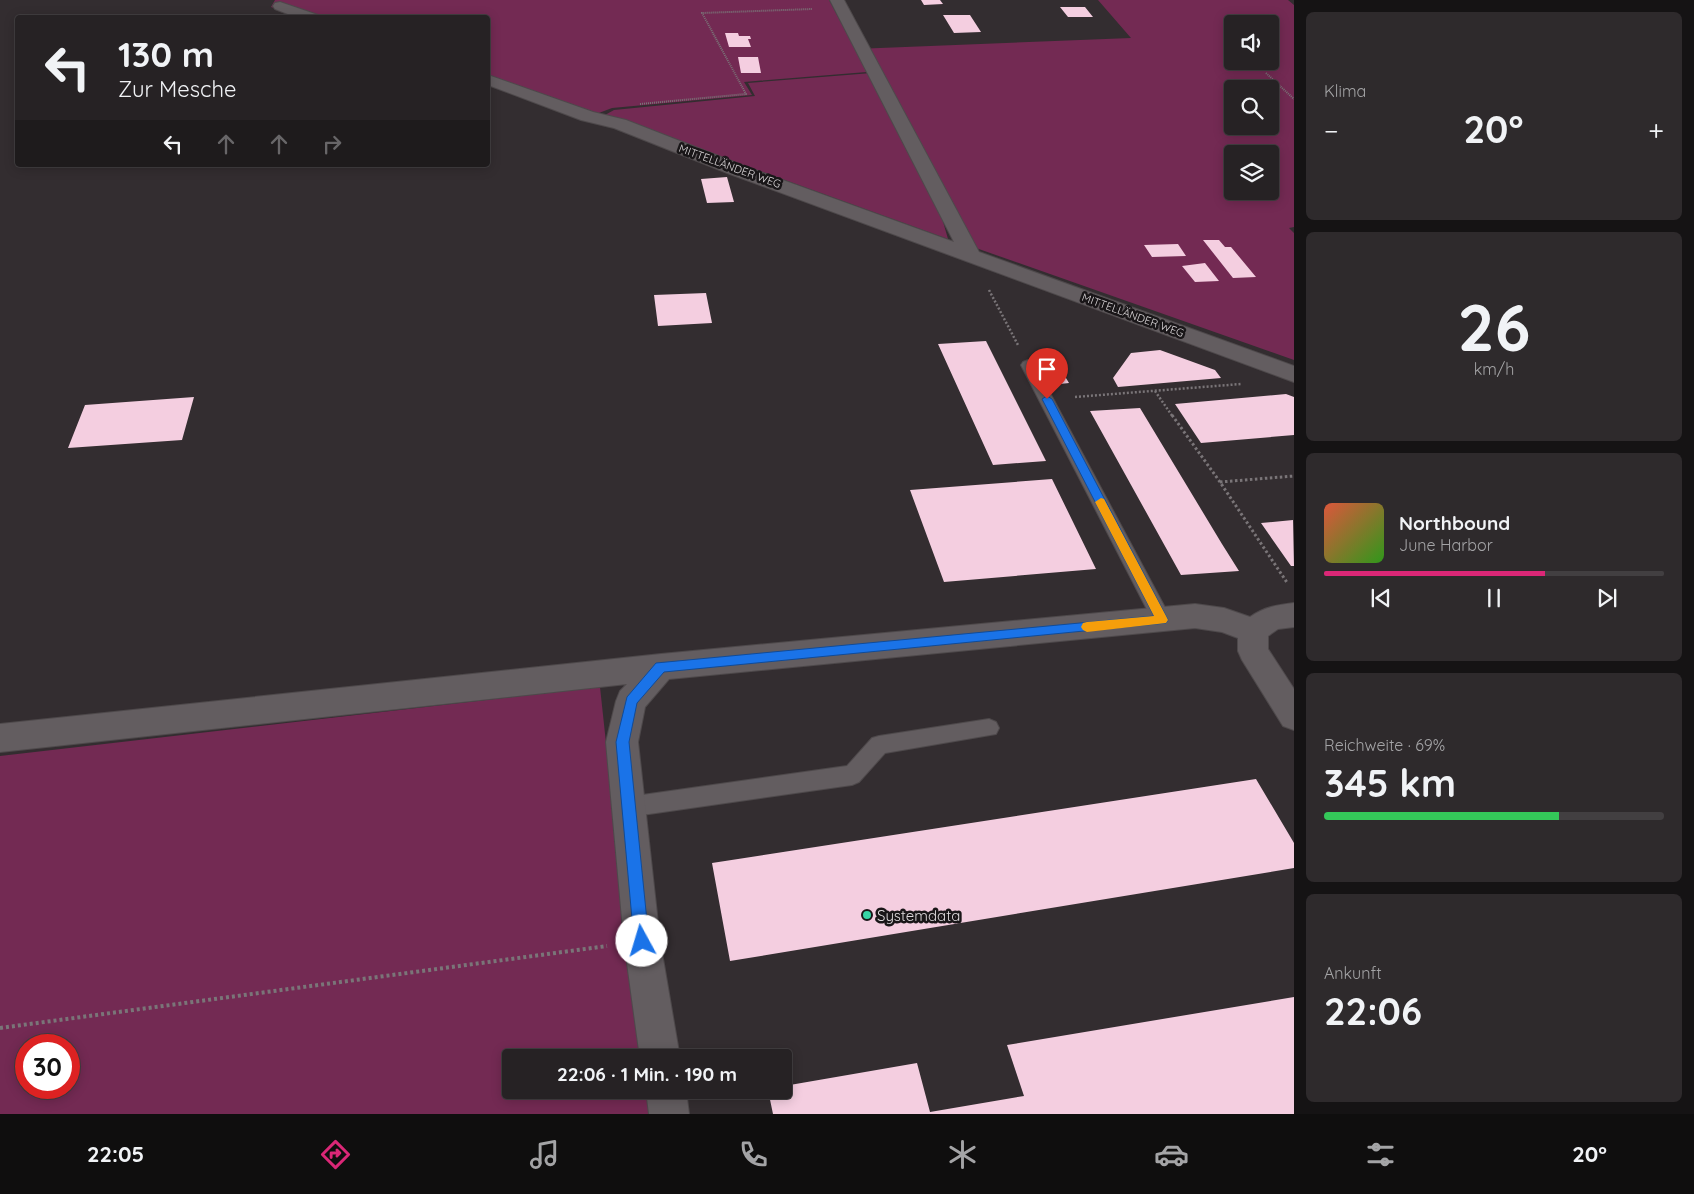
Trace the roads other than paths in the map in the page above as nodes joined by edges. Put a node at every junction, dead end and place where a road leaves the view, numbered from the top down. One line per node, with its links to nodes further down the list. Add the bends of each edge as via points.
1 (839, 4): 5 (street)
2 (280, 6): 3 (street)
3 (305, 15)
4 (490, 81): 5 (street, MITTELLÄNDER WEG, via 587,116 620,124)
5 (972, 256): 7 (street, MITTELLÄNDER WEG)
6 (1028, 365): 9 (lane)
7 (1294, 374)
8 (1294, 615): 10 (street, via 1271,618)
9 (1162, 620): 10 (street, via 1195,616 1224,620); 11 (street)
10 (1253, 630): 12 (street, via 1253,651)
11 (660, 667): 14 (street); 15 (street, via 631,701 622,742)
12 (1294, 716)
13 (989, 728): 15 (lane, via 879,745 852,775)
14 (0, 738)
15 (628, 807): 16 (street, via 642,941)
16 (659, 1049)
17 (667, 1099): 18 (street)
18 (669, 1114)

